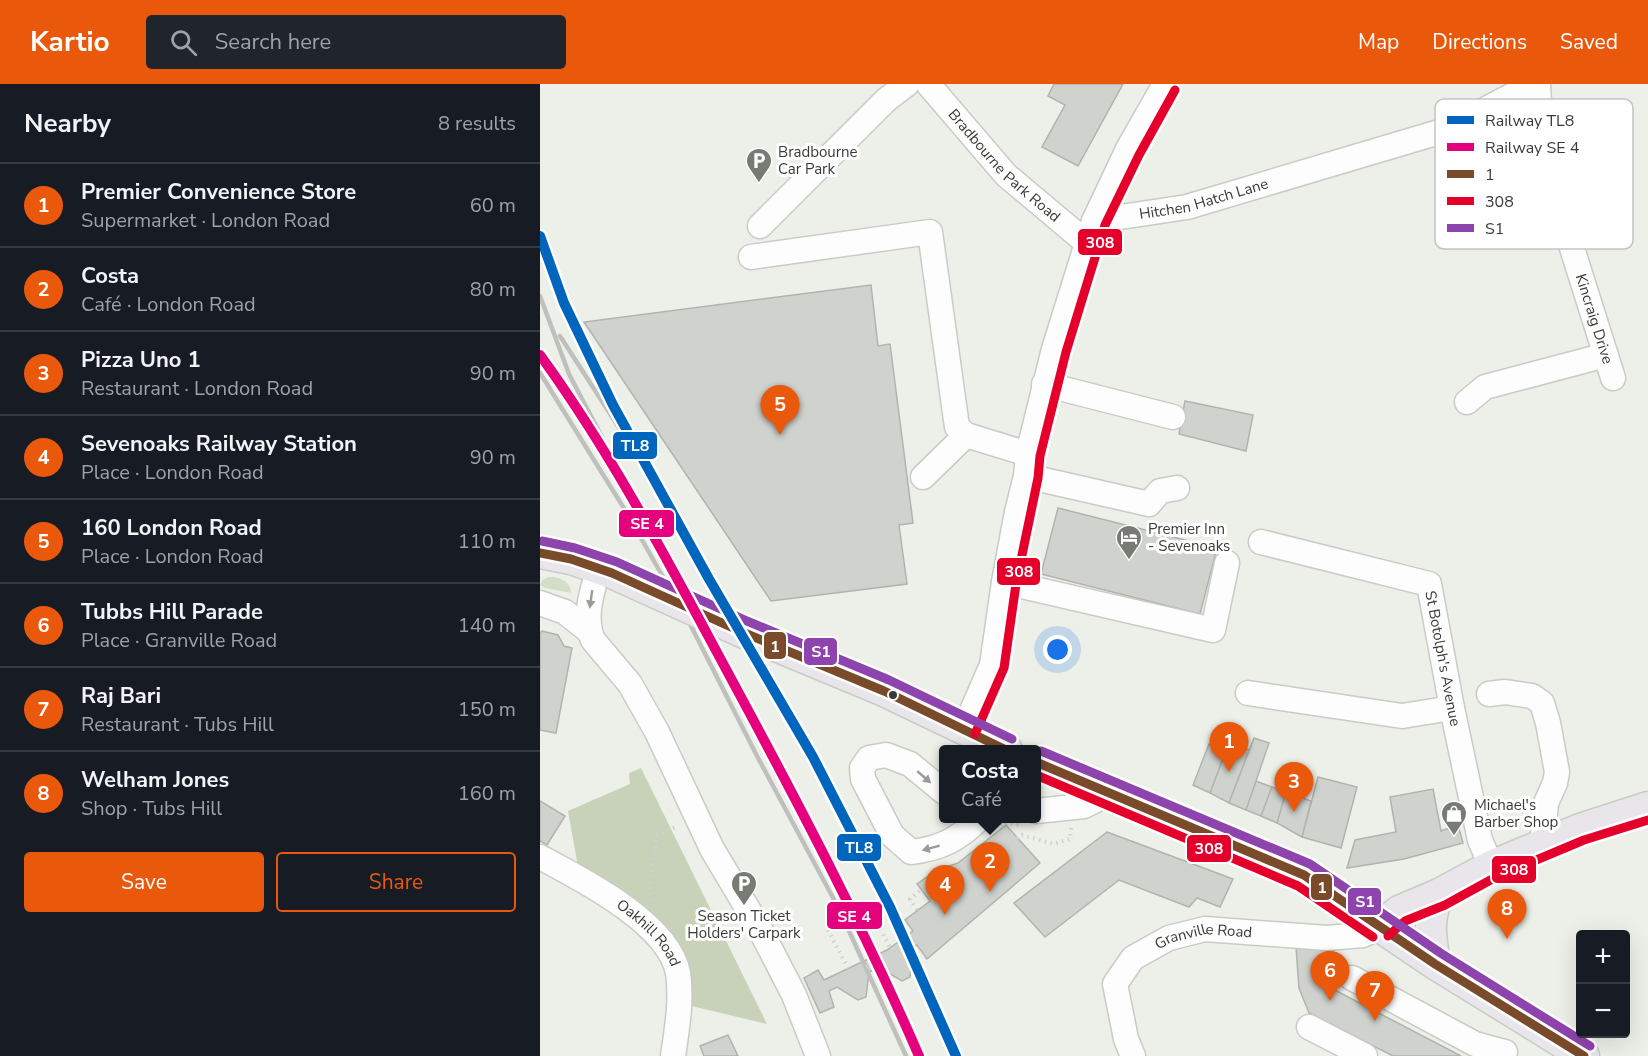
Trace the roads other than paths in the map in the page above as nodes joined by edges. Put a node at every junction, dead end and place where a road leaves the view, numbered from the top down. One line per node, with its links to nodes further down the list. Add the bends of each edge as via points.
1 (907, 84): 8 (street, via 886,100)
2 (928, 84): 9 (street, Bradbourne Park Road, via 1006,175)
3 (1165, 84): 9 (street, via 1128,149)
4 (1536, 84): 5 (street, Hitchen Hatch Lane); 6 (street, Kincraig Drive)
5 (1507, 99)
6 (1537, 99)
7 (1435, 133): 9 (street, Hitchen Hatch Lane)
8 (760, 226)
9 (1090, 232): 14 (street)
10 (1572, 249): 12 (street, Kincraig Drive)
11 (751, 257): 17 (street, via 930,232 954,412 957,427)
12 (1606, 355): 13 (street, Kincraig Drive); 15 (street, via 1485,387)
13 (1613, 378)
14 (1044, 384): 16 (street); 18 (street)
15 (1467, 402)
16 (1173, 417)
17 (966, 435): 18 (street); 19 (street)
18 (1027, 465): 20 (street, via 1149,504 1160,491); 25 (street)
19 (922, 477)
20 (1177, 488)
21 (1262, 542): 30 (street, St Botolph's Avenue, via 1429,584)
22 (540, 553): 24 (main road)
23 (1227, 563): 25 (street, via 1213,630)
24 (606, 571): 27 (street, one-way to 27, via 592,591); 31 (main road, bridge, via 884,691)
25 (1004, 582): 31 (street)
26 (540, 603): 27 (street, via 565,612)
27 (589, 631): 49 (street, via 592,640 630,684 657,732 712,849 794,995)
28 (1248, 693): 30 (street, via 1402,716)
29 (1489, 694): 38 (street, via 1532,696 1542,703 1557,772 1546,803)
30 (1452, 708): 40 (street, St Botolph's Avenue, via 1480,840)
31 (988, 742)
32 (1041, 764): 34 (main road)
33 (939, 788): 37 (street, one-way to 33, via 933,849 911,852 892,835 862,779 862,768 869,758 886,754 910,764)
34 (1108, 794): 36 (street, via 1084,806); 42 (main road, via 1304,875)
35 (1648, 807): 38 (main road)
36 (1041, 815)
37 (988, 824)
38 (1542, 845): 40 (main road)
39 (540, 857): 48 (street, Oakhill Road, via 640,919 669,952 678,972 680,995)
40 (1491, 866): 41 (main road)
41 (1440, 894): 42 (main road, via 1399,911); 43 (main road, via 1432,909 1430,934)
42 (1380, 927): 43 (main road); 50 (street, Granville Road, via 1363,935 1327,938 1205,929 1169,938 1134,958 1115,984)
43 (1435, 964): 45 (main road)
44 (1352, 978): 47 (street, via 1475,1044)
45 (1524, 1020): 47 (street); 52 (main road)
46 (1309, 1027): 51 (street)
47 (1503, 1054)
48 (674, 1056)
49 (818, 1056)
50 (1133, 1056)
51 (1365, 1056)
52 (1584, 1056)

